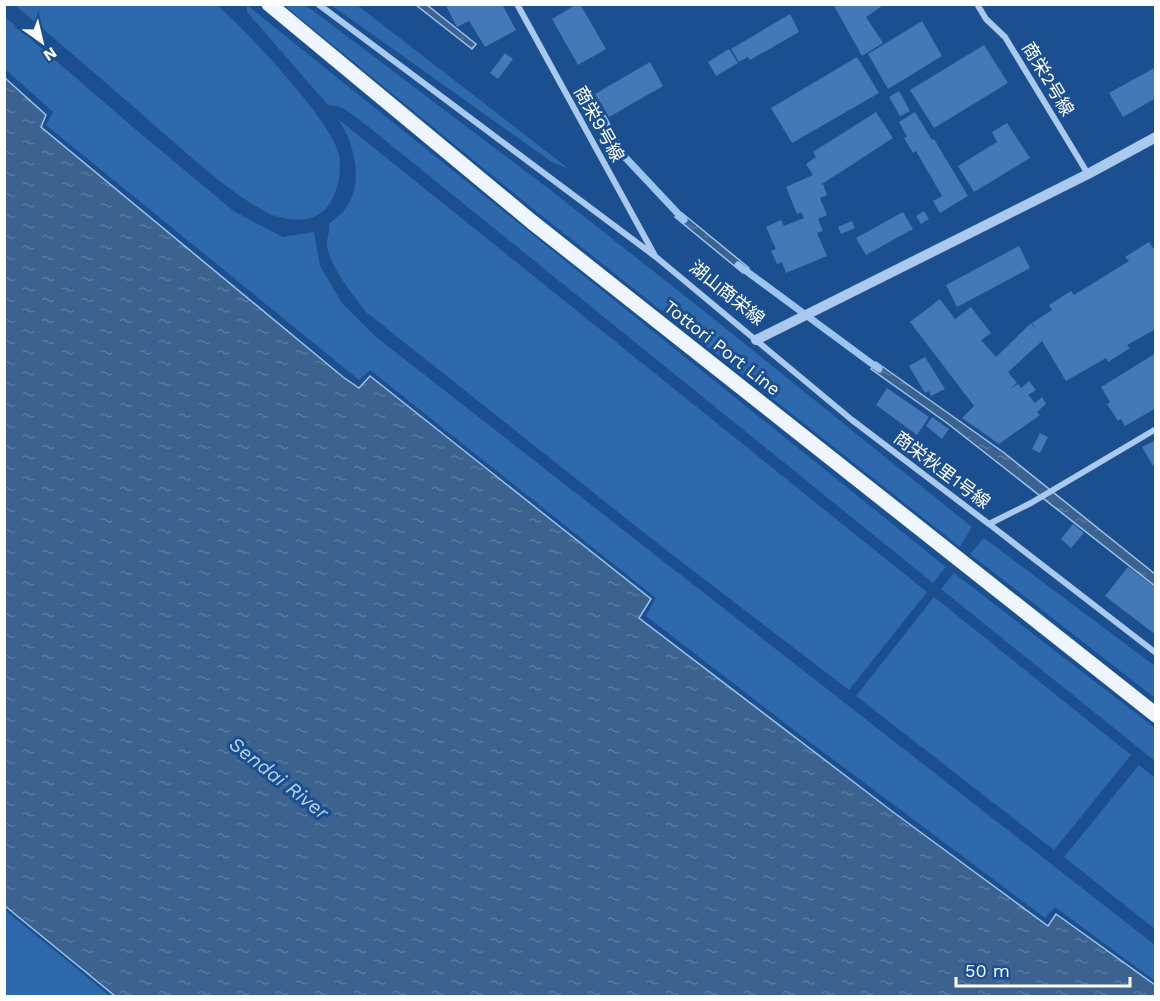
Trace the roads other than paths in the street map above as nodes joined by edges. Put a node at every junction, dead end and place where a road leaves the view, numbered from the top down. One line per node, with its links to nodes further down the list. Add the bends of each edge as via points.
1 (269, 4): 12 (main road, Tottori Port Line, via 542,229)
2 (318, 4): 7 (street, 湖山商栄線)
3 (517, 4): 7 (street, 商栄9号線)
4 (977, 4): 6 (street, 商栄2号線, via 1005,37)
5 (1155, 137): 6 (street, 湖山商栄線)
6 (1088, 174): 8 (street, 湖山商栄線)
7 (656, 257): 8 (street, 湖山商栄線)
8 (756, 340): 10 (street, 商栄秋里1号線, via 852,420)
9 (1155, 429): 10 (street, 商栄秋里1号線)
10 (989, 524): 11 (street)
11 (1155, 653)
12 (1155, 716)

